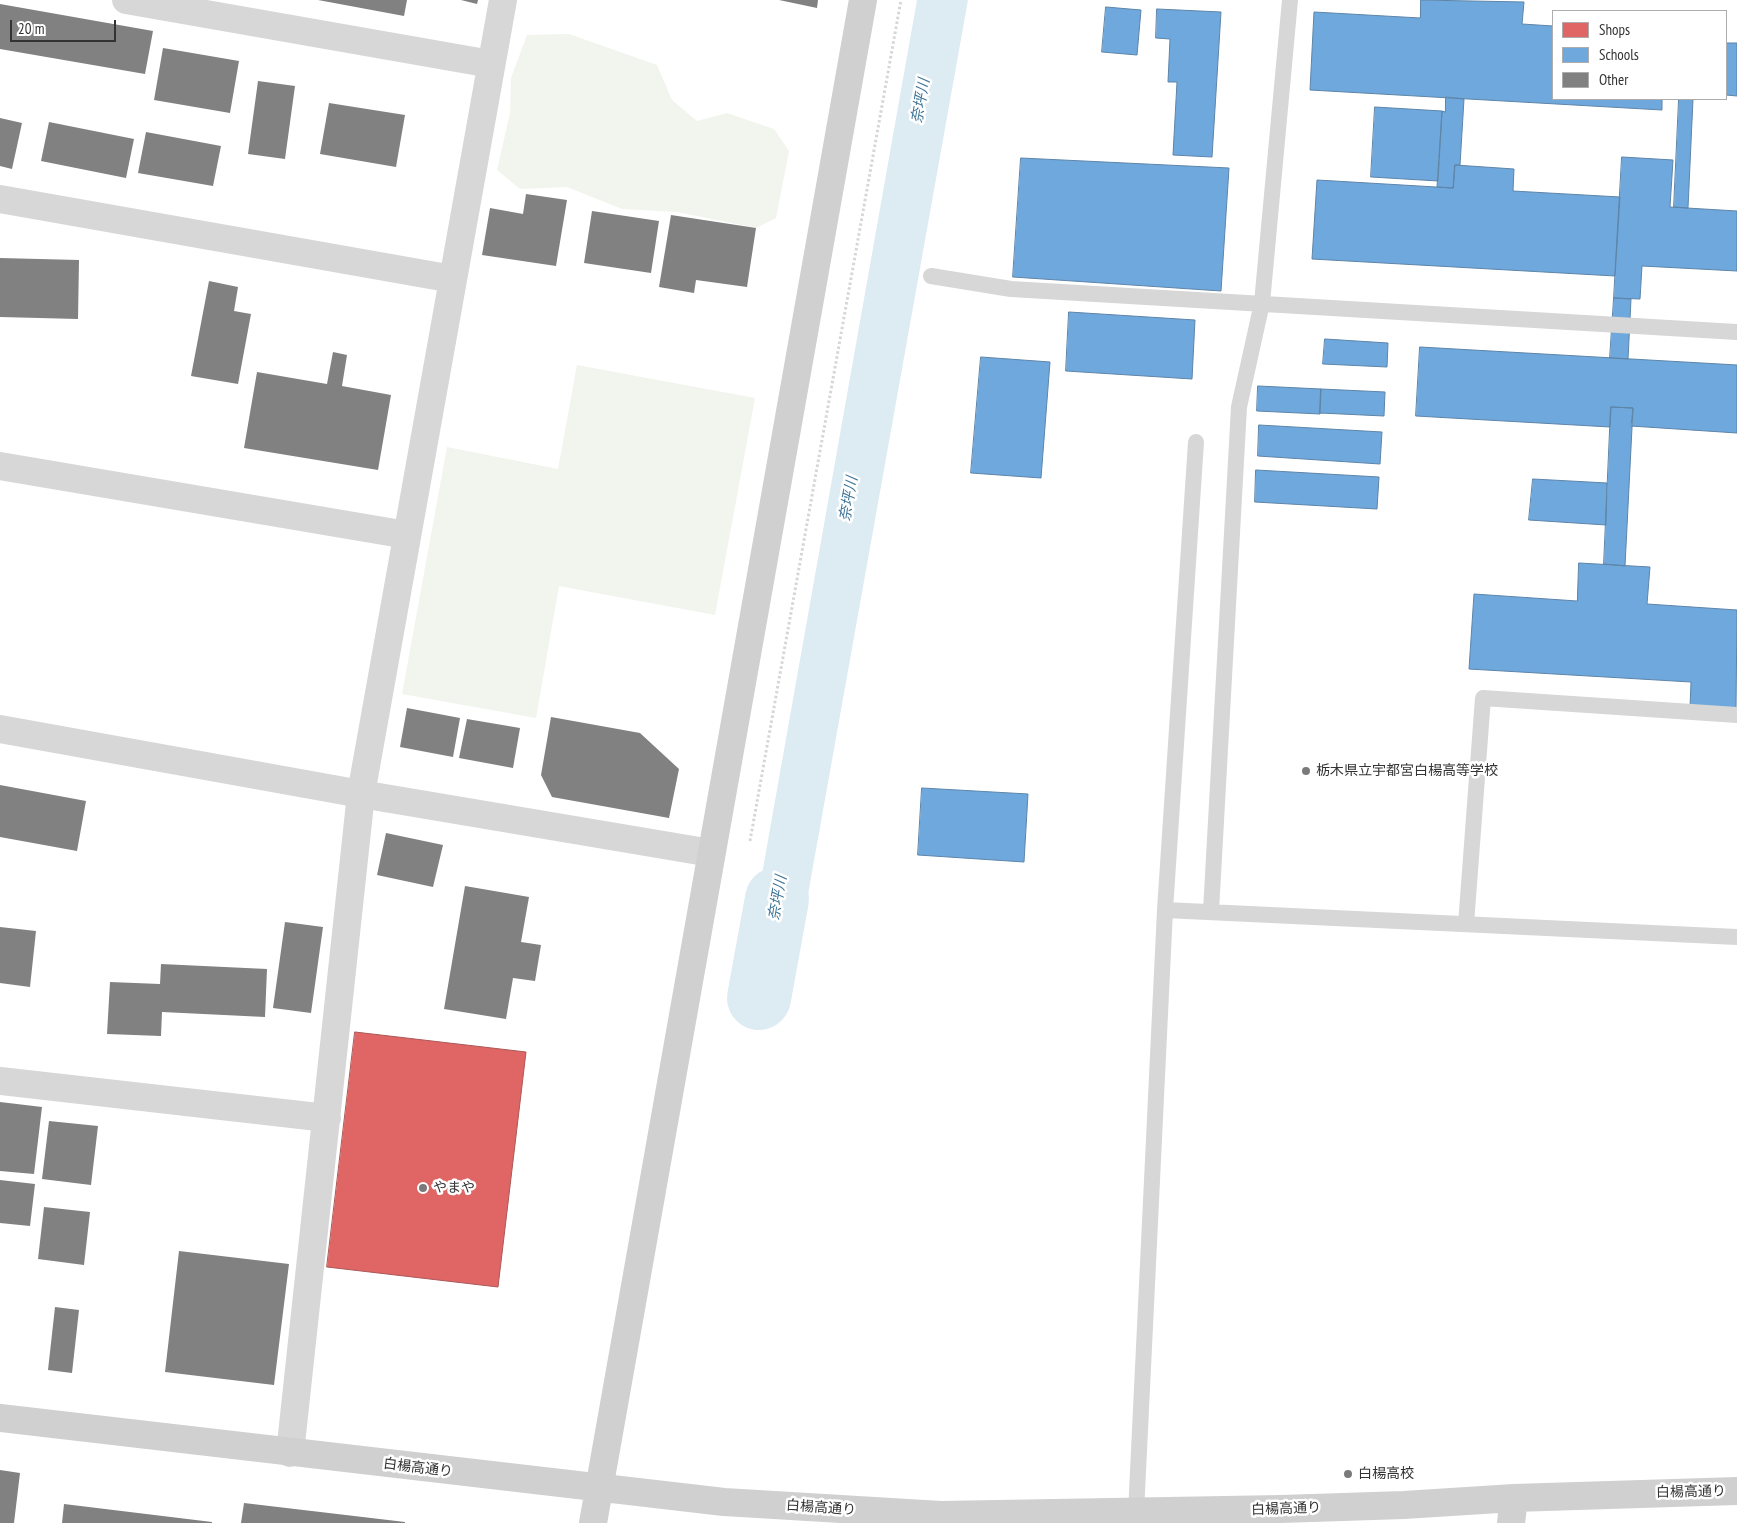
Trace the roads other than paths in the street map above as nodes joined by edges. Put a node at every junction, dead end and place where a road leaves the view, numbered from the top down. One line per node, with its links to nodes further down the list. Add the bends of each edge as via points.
1 (126, 0): 5 (street)
2 (503, 0): 5 (street)
3 (863, 0): 17 (street)
4 (1290, 0): 9 (lane)
5 (492, 64): 8 (street)
6 (0, 199): 8 (street)
7 (931, 276): 9 (lane, via 1011,289)
8 (454, 279): 13 (street)
9 (1262, 303): 10 (lane); 19 (lane, via 1239,407)
10 (1737, 332)
11 (1196, 442): 18 (lane)
12 (0, 466): 13 (street)
13 (407, 535): 16 (street)
14 (1737, 715): 20 (lane, via 1483,698)
15 (0, 729): 16 (street)
16 (361, 794): 17 (street); 23 (street)
17 (711, 853): 26 (street)
18 (1165, 910): 19 (lane); 29 (lane)
19 (1211, 911): 20 (lane)
20 (1466, 924): 21 (lane)
21 (1737, 937)
22 (0, 1081): 23 (street)
23 (327, 1118): 25 (street)
24 (0, 1418): 25 (street, 白楊高通り)
25 (290, 1453): 26 (street, 白楊高通り)
26 (599, 1488): 30 (street, 白楊高通り); 31 (street)
27 (1737, 1491): 28 (street, 白楊高通り)
28 (1512, 1510): 29 (street, 白楊高通り, via 1404,1505)
29 (1136, 1513): 30 (street, 白楊高通り)
30 (837, 1516)
31 (593, 1523)

